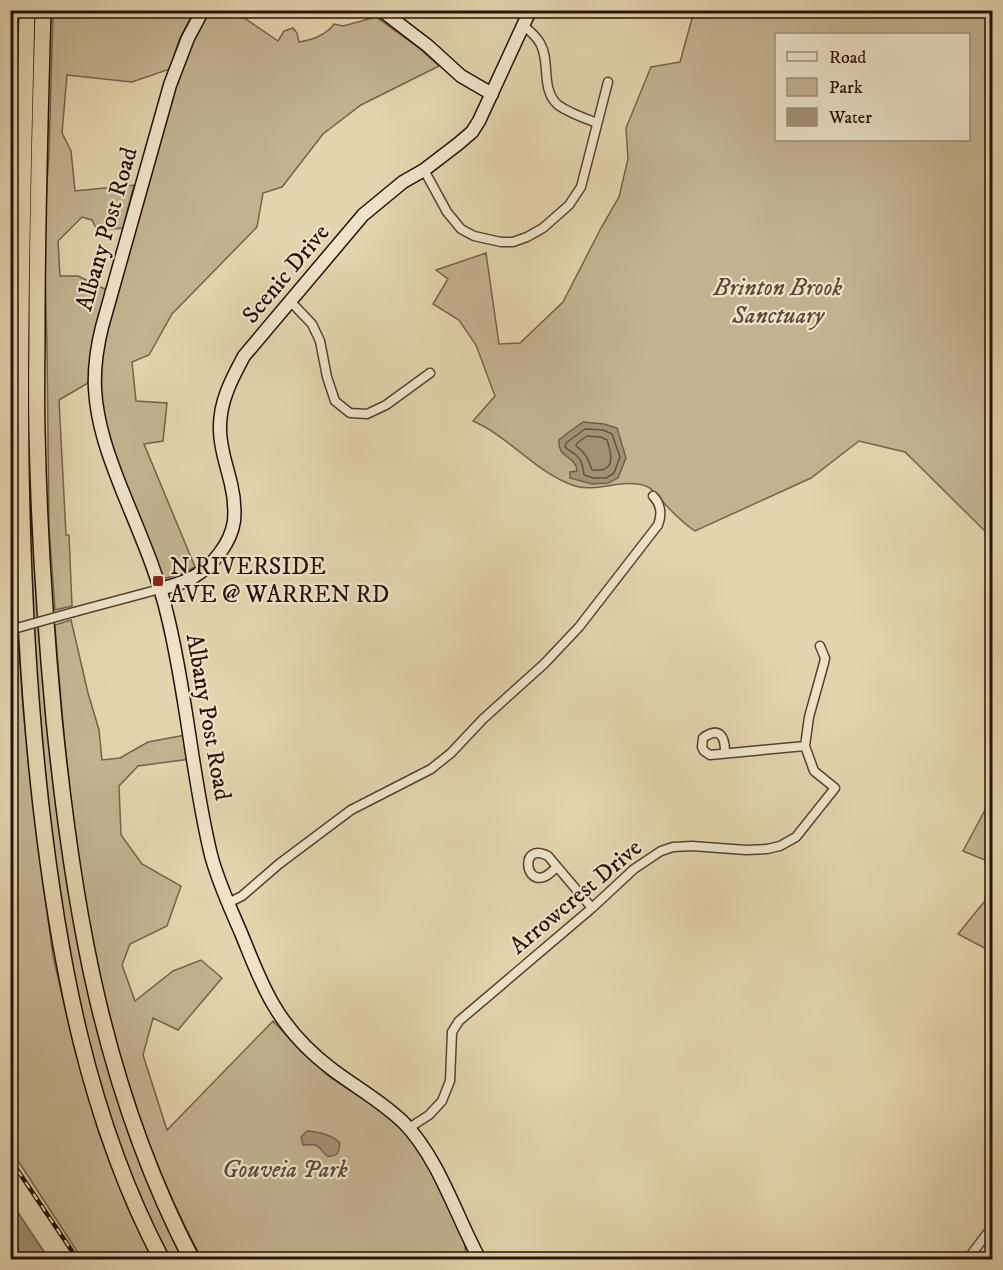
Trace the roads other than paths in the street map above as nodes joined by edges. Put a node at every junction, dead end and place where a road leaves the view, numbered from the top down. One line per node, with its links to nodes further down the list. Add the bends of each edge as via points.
1 (27, 10): 24 (highway, via 20,435 27,638 40,793 60,940 89,1070 121,1170)
2 (43, 10): 25 (highway, via 37,429 47,629 66,826 85,943 112,1059 145,1158)
3 (203, 10): 14 (main road, Albany Post Road, via 170,85 102,327 95,366 94,387 104,443)
4 (381, 10): 8 (main road, via 461,76)
5 (531, 10): 6 (main road, Scenic Drive)
6 (524, 26): 8 (main road, Scenic Drive); 9 (street, via 541,43 553,99)
7 (608, 82): 9 (street)
8 (492, 94): 10 (main road, Scenic Drive, via 472,132)
9 (597, 123): 10 (street, via 581,187 569,206 543,228 513,242 485,240 461,228 447,212)
10 (424, 170): 11 (main road, Scenic Drive, via 363,215)
11 (290, 301): 12 (street, via 312,324 335,401 350,413 367,414 386,405); 14 (main road, Scenic Drive, via 244,356 222,403 222,452 235,512 226,542 216,559 195,577)
12 (430, 374)
13 (653, 496): 20 (street, via 660,506 658,525 579,627 544,664 431,769 351,810)
14 (160, 589): 15 (street, bridge); 20 (main road, Albany Post Road, via 176,654 210,849)
15 (10, 630)
16 (820, 646): 17 (street, via 825,658)
17 (805, 746): 18 (street); 21 (street, Arrowcrest Drive, via 814,771 835,788 796,837 767,849 692,846 661,851 634,869)
18 (725, 753)
19 (557, 867): 21 (street)
20 (228, 903): 22 (main road, Albany Post Road, via 265,989 291,1030 318,1058)
21 (592, 908): 22 (street, Arrowcrest Drive, via 459,1021 453,1032 450,1081 442,1101)
22 (409, 1128): 26 (main road, Albany Post Road, via 433,1162)
23 (993, 1227): 27 (street)
24 (162, 1260)
25 (192, 1260)
26 (480, 1260)
27 (967, 1260)

